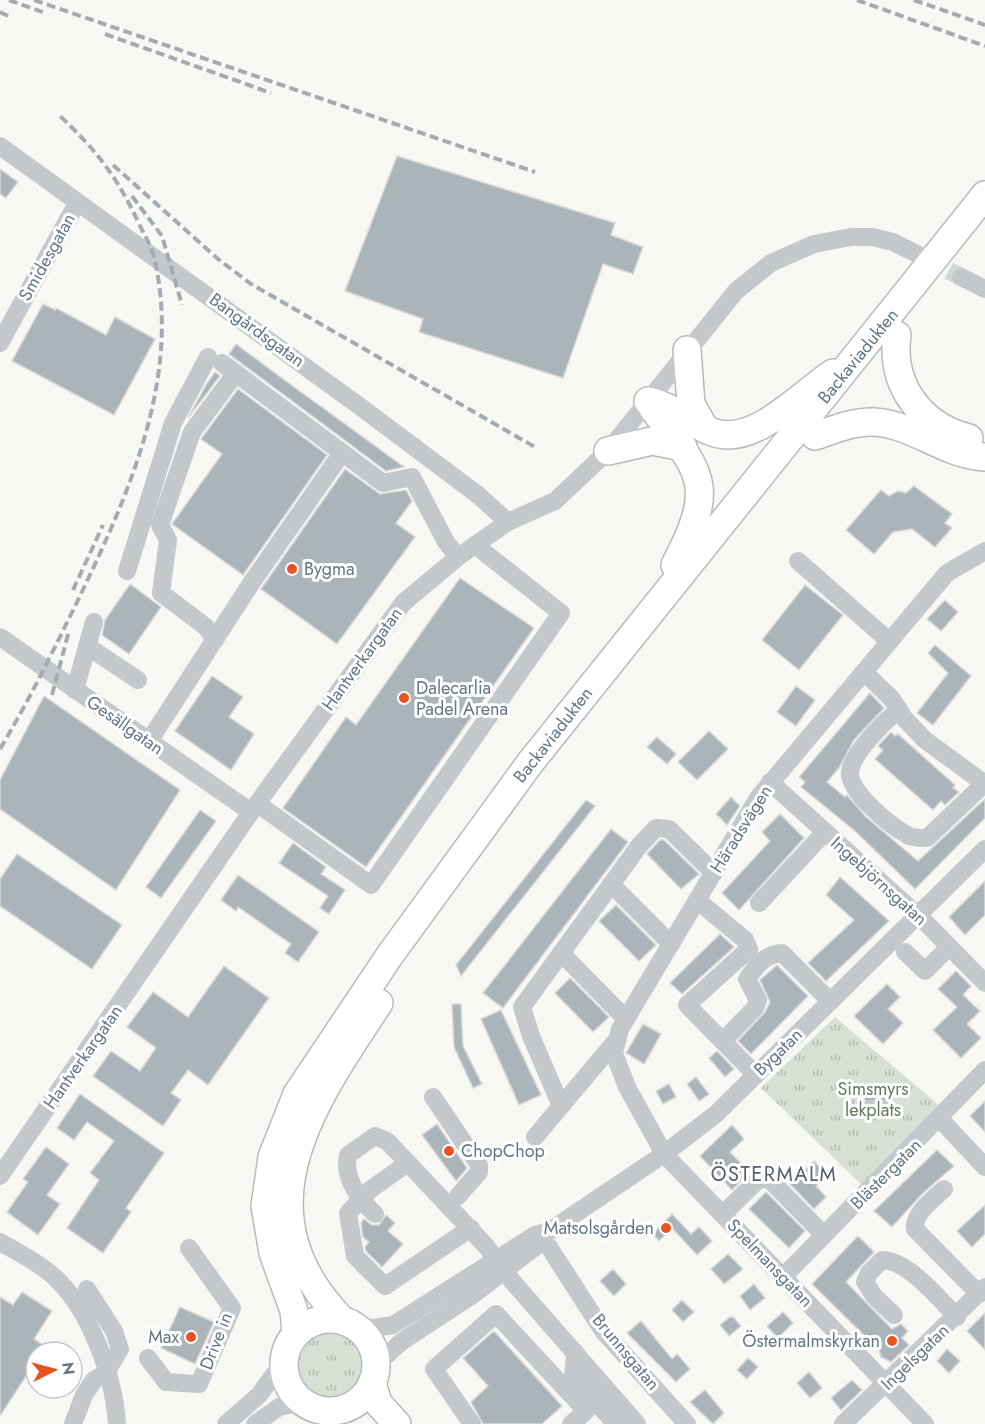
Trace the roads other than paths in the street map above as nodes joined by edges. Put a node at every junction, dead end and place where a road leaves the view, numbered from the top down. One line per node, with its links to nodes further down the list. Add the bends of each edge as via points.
1 (0, 146): 3 (street, Bangårdsgatan)
2 (985, 195): 11 (highway, Backaviadukten)
3 (77, 203): 9 (street, Smidesgatan); 21 (street, Bangårdsgatan, via 358,405)
4 (985, 224): 8 (highway, Backaviadukten)
5 (925, 258): 10 (street, Hantverkargatan, via 873,237 814,244 753,275)
6 (961, 277): 7 (street)
7 (984, 289)
8 (897, 335): 15 (highway, Backaviadukten); 16 (highway, via 897,370 917,408 951,432)
9 (0, 343)
10 (687, 350): 13 (street, Hantverkargatan); 14 (highway, via 691,404)
11 (858, 356): 14 (highway, via 759,429 730,436); 27 (highway, Backaviadukten)
12 (222, 364): 19 (street); 26 (street, via 173,423); 30 (street, via 192,432 160,525 168,540 161,593 206,627)
13 (648, 401): 14 (highway); 17 (highway); 18 (street, Hantverkargatan)
14 (705, 429)
15 (815, 436): 20 (highway, via 861,423 883,423 940,446); 83 (highway, Backaviadukten, via 542,775 405,964 321,1092 292,1174 290,1220 301,1265 322,1300)
16 (985, 440)
17 (682, 447): 18 (highway, via 652,441); 27 (highway, via 697,473 698,514)
18 (608, 451): 21 (street, Hantverkargatan, via 555,501)
19 (342, 453): 24 (street, via 383,483 412,477); 30 (street)
20 (985, 457)
21 (508, 522): 22 (street, Hantverkargatan)
22 (475, 545): 24 (street, Hantverkargatan); 40 (street, Gesällgatan, via 561,613 371,885)
23 (985, 550): 31 (street, Häradsvägen, via 947,573)
24 (458, 557): 40 (street, Hantverkargatan, via 403,603)
25 (798, 561): 31 (street)
26 (127, 571)
27 (652, 610): 84 (highway, Backaviadukten, via 462,854 297,1094 272,1157 266,1206 273,1253 294,1311)
28 (94, 622): 32 (street)
29 (0, 637): 35 (street, Gesällgatan)
30 (215, 640): 37 (street)
31 (889, 641): 33 (street, Häradsvägen)
32 (87, 646): 34 (street); 35 (street)
33 (864, 672): 36 (street); 38 (street, Häradsvägen)
34 (138, 680)
35 (75, 690): 37 (street, Gesällgatan)
36 (899, 709): 39 (street, via 925,740); 39 (street, via 857,755 850,772 854,787 886,821 910,837 927,838)
37 (149, 741): 40 (street, Gesällgatan)
38 (770, 782): 41 (street, Ingebjörnsgatan); 43 (street, Häradsvägen)
39 (985, 784)
40 (254, 808): 66 (street, Hantverkargatan)
41 (825, 832): 46 (street); 47 (street, Ingebjörnsgatan)
42 (985, 849): 47 (street, Bygatan)
43 (714, 873): 44 (street, via 669,829 656,828); 45 (street, Häradsvägen)
44 (612, 885): 48 (street); 51 (street)
45 (697, 900): 48 (street, Häradsvägen); 55 (street, via 745,940 748,949 687,1005)
46 (759, 903)
47 (917, 915): 49 (street, Ingebjörnsgatan); 53 (street, Bygatan)
48 (671, 944): 54 (street, Häradsvägen)
49 (949, 946): 50 (street, via 925,971); 52 (street, Ingebjörnsgatan)
50 (904, 951)
51 (561, 953): 54 (street); 60 (street, via 522,1007)
52 (985, 983)
53 (830, 1002): 55 (street, via 782,953 773,954 747,979 758,1000 755,1008); 58 (street, Bygatan)
54 (626, 1019): 56 (street, Häradsvägen)
55 (723, 1041): 58 (street)
56 (614, 1043): 60 (street, Häradsvägen); 63 (street, via 627,1087)
57 (985, 1070): 61 (street, Blästergatan)
58 (756, 1075): 63 (street, Bygatan, via 716,1114)
59 (433, 1097): 68 (street, via 479,1165 479,1172)
60 (561, 1106): 62 (street, Häradsvägen)
61 (940, 1119): 65 (street); 73 (street, Blästergatan)
62 (535, 1137)
63 (664, 1154): 71 (street, Spelmansgatan); 74 (street, Bygatan)
64 (408, 1162): 69 (street); 69 (street, via 375,1136 348,1155 349,1176); 72 (street)
65 (985, 1167)
66 (0, 1176)
67 (944, 1189): 80 (street, via 922,1210 915,1228)
68 (458, 1196)
69 (360, 1200): 70 (street); 72 (street, via 348,1213 355,1256 385,1286)
70 (375, 1214)
71 (723, 1215): 73 (street, via 758,1180 768,1178); 78 (street, Spelmansgatan)
72 (471, 1228): 77 (street)
73 (824, 1235): 78 (street, Blästergatan)
74 (550, 1239): 77 (street, Bygatan, via 536,1235); 106 (street, Brunnsgatan, via 603,1331)
75 (0, 1242): 89 (street, via 51,1274 75,1298 88,1323)
76 (189, 1248): 86 (street, Drive in, via 232,1308 199,1384 166,1382)
77 (500, 1265): 83 (street, Bygatan, via 393,1325 379,1330); 85 (street); 88 (street, Bygatan, via 401,1342)
78 (784, 1276): 91 (street, Spelmansgatan)
79 (87, 1289): 89 (street, via 114,1330 120,1349)
80 (982, 1291): 82 (street, Ingelsgatan)
81 (894, 1315): 82 (street, via 865,1282 882,1260 914,1275)
82 (957, 1317): 91 (street, Ingelsgatan)
83 (351, 1326): 84 (highway, via 328,1319); 88 (highway, via 373,1350)
84 (296, 1333): 87 (highway)
85 (575, 1352): 104 (street, via 573,1377); 105 (street)
86 (148, 1358)
87 (284, 1361): 93 (highway, via 288,1384); 98 (street, via 259,1395)
88 (374, 1374): 94 (highway, via 363,1396 351,1406); 101 (highway, via 378,1403)
89 (100, 1376): 90 (street); 92 (street); 95 (street, via 84,1395)
90 (84, 1381)
91 (887, 1384): 107 (street, Ingelsgatan); 108 (street, Spelmansgatan)
92 (116, 1401): 96 (street); 97 (street)
93 (302, 1402): 94 (highway); 99 (street, via 279,1407)
94 (328, 1411): 100 (highway)
95 (73, 1424)
96 (117, 1424)
97 (131, 1424)
98 (226, 1424)
99 (255, 1424)
100 (355, 1424)
101 (397, 1424)
102 (472, 1424): 103 (street, via 434,1369 496,1314 586,1411)
103 (571, 1424)
104 (616, 1424)
105 (637, 1424)
106 (687, 1424)
107 (843, 1424)
108 (925, 1424)

